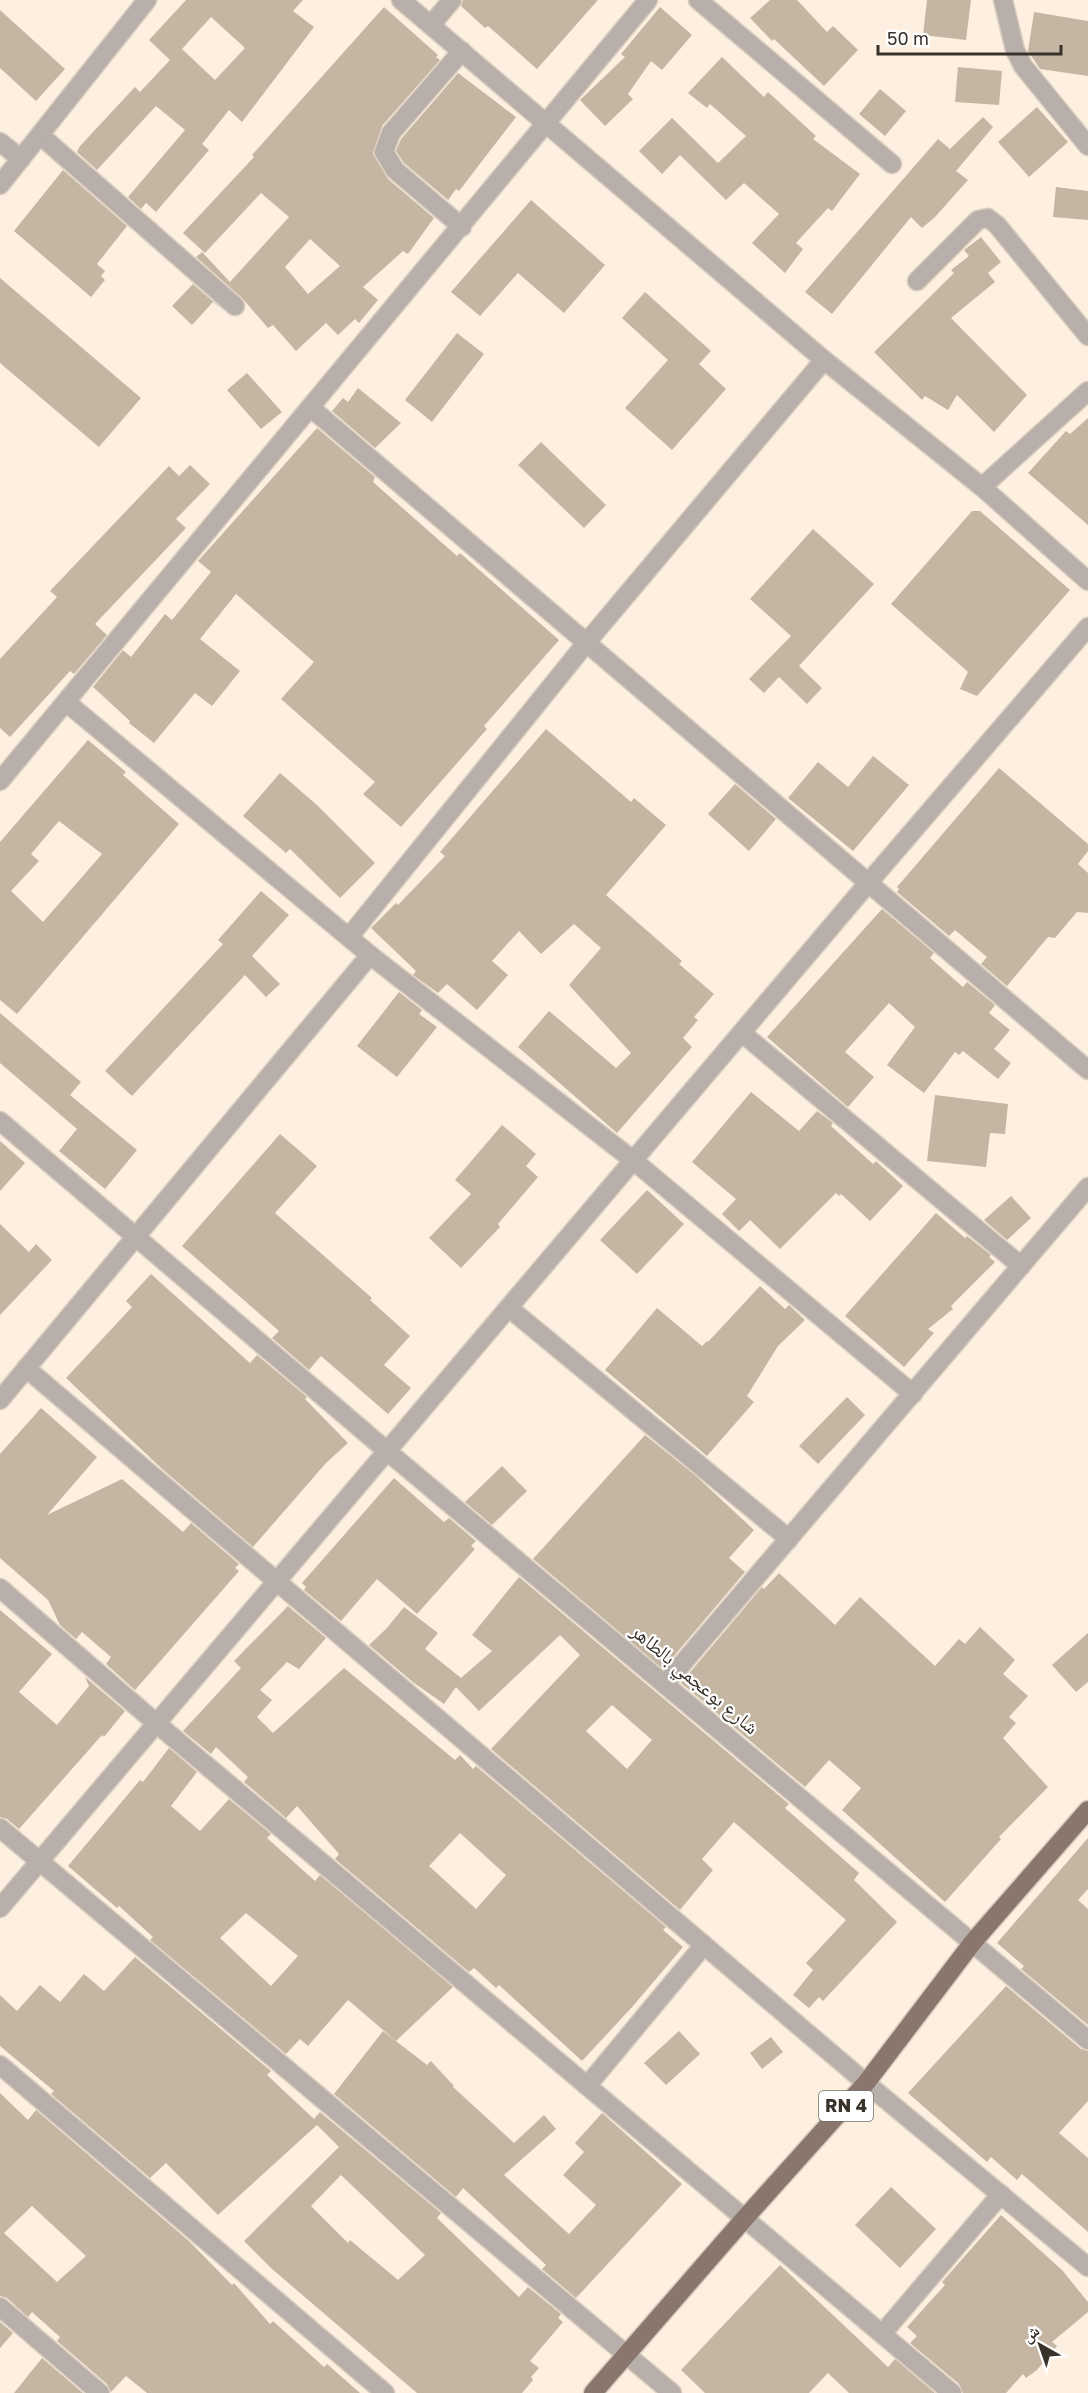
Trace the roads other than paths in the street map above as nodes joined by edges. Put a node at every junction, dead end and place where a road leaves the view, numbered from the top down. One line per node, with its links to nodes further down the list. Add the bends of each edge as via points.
1 (147, 0): 10 (street)
2 (401, 0): 7 (street)
3 (452, 0): 7 (street)
4 (648, 0): 9 (street)
5 (698, 0): 14 (street)
6 (1003, 0): 12 (street, via 1015,50 1023,66)
7 (431, 25): 8 (street)
8 (462, 51): 9 (street); 16 (street, via 392,133 384,152 395,170)
9 (546, 122): 16 (street); 20 (street)
10 (40, 135): 13 (street); 18 (street)
11 (0, 142): 13 (street)
12 (1088, 146)
13 (21, 159): 15 (street)
14 (892, 164)
15 (0, 185)
16 (462, 227): 22 (street)
17 (917, 281): 19 (street, via 978,220 988,218)
18 (235, 306)
19 (1088, 336)
20 (824, 360): 23 (street); 26 (street)
21 (1088, 391): 23 (street)
22 (311, 408): 26 (street); 27 (street)
23 (982, 487): 24 (street)
24 (1088, 581)
25 (1088, 627): 29 (street)
26 (587, 642): 29 (street); 30 (street)
27 (66, 702): 28 (street); 30 (street)
28 (0, 781)
29 (869, 882): 32 (street); 33 (street)
30 (350, 937): 31 (street)
31 (370, 955): 35 (street); 37 (street)
32 (742, 1033): 35 (street); 38 (street)
33 (1088, 1070)
34 (0, 1121): 37 (street, شارع بوعجمي بالطاهر)
35 (634, 1161): 39 (street); 41 (street)
36 (1088, 1188): 38 (street)
37 (136, 1235): 40 (street); 43 (street, شارع بوعجمي بالطاهر)
38 (1021, 1266): 41 (street)
39 (509, 1308): 43 (street); 44 (street)
40 (26, 1368): 42 (street); 45 (street)
41 (913, 1394): 44 (street)
42 (0, 1400)
43 (387, 1451): 45 (street); 47 (street, شارع بوعجمي بالطاهر)
44 (789, 1539): 47 (street)
45 (277, 1580): 48 (street); 54 (street)
46 (0, 1588): 48 (street)
47 (666, 1684): 53 (street, شارع بوعجمي بالطاهر)
48 (156, 1723): 51 (street); 58 (street)
49 (1088, 1810): 53 (main road, RN 4)
50 (0, 1828): 51 (street)
51 (39, 1862): 52 (street); 64 (street)
52 (0, 1908)
53 (973, 1942): 55 (street, شارع بوعجمي بالطاهر); 57 (main road, RN 4)
54 (704, 1945): 57 (street); 58 (street)
55 (1088, 2040)
56 (0, 2065): 66 (street)
57 (866, 2083): 59 (street); 60 (main road, RN 4)
58 (587, 2085): 60 (street)
59 (1001, 2194): 61 (street); 63 (street)
60 (745, 2218): 63 (street); 64 (main road, RN 4)
61 (1088, 2266)
62 (0, 2307): 65 (street)
63 (882, 2334): 69 (street)
64 (627, 2354): 67 (main road, RN 4); 68 (street)
65 (99, 2393)
66 (385, 2393)
67 (593, 2393)
68 (672, 2393)
69 (952, 2393)

